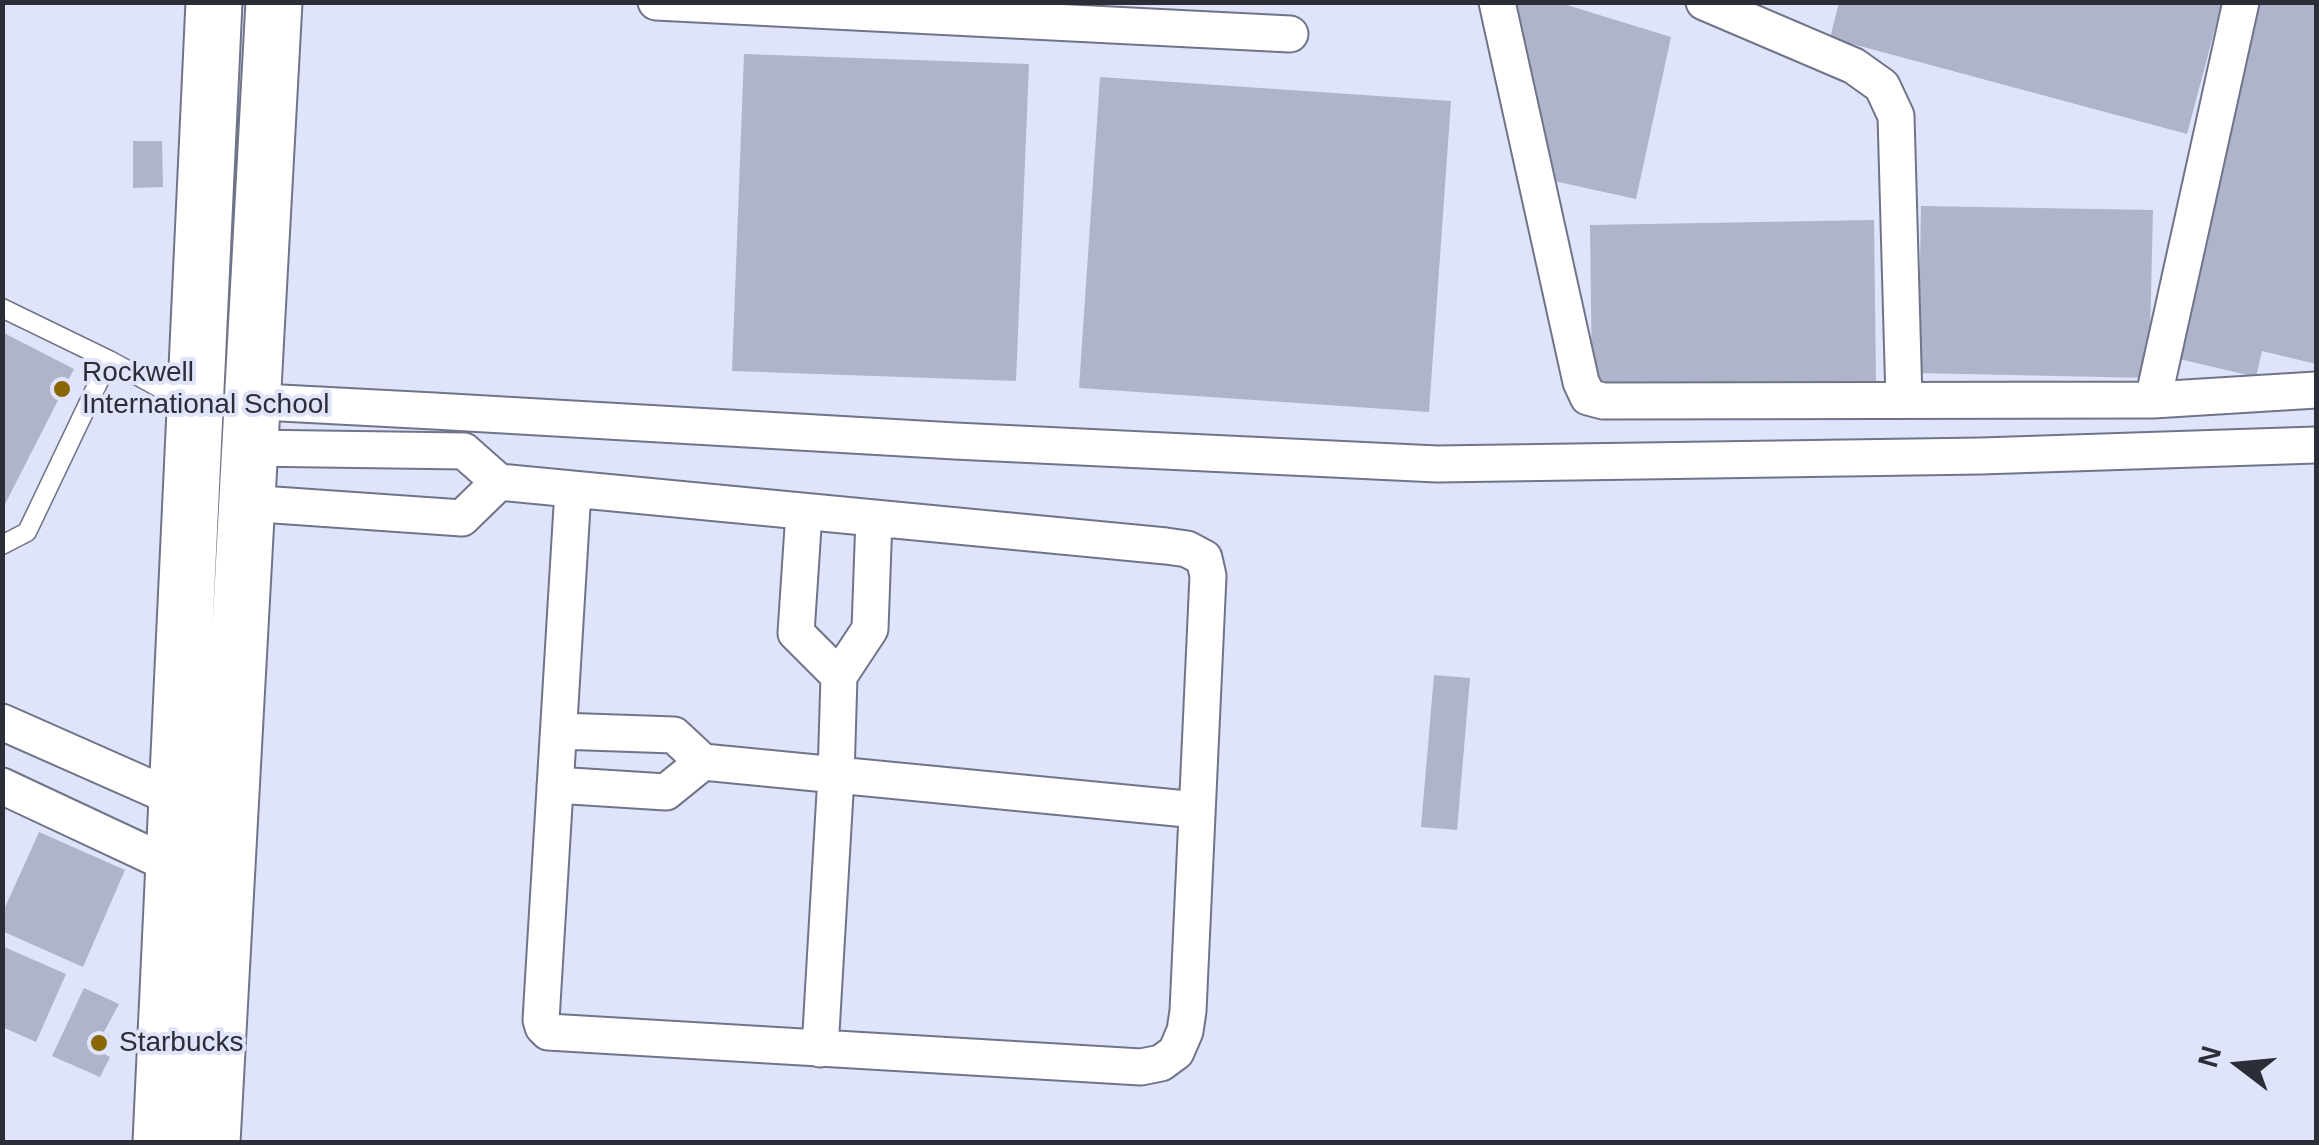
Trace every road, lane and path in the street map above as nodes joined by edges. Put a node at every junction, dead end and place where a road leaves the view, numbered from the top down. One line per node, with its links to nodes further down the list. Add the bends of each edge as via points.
1 (214, 2): 15 (main road)
2 (274, 2): 16 (main road)
3 (656, 2): 7 (street)
4 (1497, 2): 13 (street, via 1588,397)
5 (1704, 2): 13 (street, via 1854,66 1882,86 1896,116)
6 (2241, 2): 14 (street)
7 (741, 5): 8 (street)
8 (1057, 13): 9 (street)
9 (1290, 34)
10 (2, 308): 11 (lane)
11 (109, 360): 15 (lane); 23 (lane, via 28,532)
12 (2316, 390): 14 (street)
13 (1904, 400): 14 (street)
14 (2153, 400)
15 (195, 408): 31 (main road)
16 (250, 426): 17 (street, via 262,402 1437,464); 18 (street, via 464,450); 20 (main road)
17 (2316, 445)
18 (499, 482): 19 (street); 20 (street, via 462,518)
19 (573, 490): 21 (street); 26 (street)
20 (246, 503): 36 (main road)
21 (804, 512): 22 (street); 24 (street, via 796,634)
22 (874, 518): 24 (street, via 870,628); 32 (street, via 1187,549 1204,558)
23 (2, 545)
24 (840, 676): 28 (street)
25 (2, 722): 31 (street)
26 (559, 731): 27 (street, via 674,735); 30 (street)
27 (702, 762): 28 (street); 30 (street, via 666,792)
28 (836, 776): 32 (street); 34 (street)
29 (2, 786): 33 (street)
30 (555, 786): 34 (street, via 543,1026 548,1032)
31 (176, 799): 33 (main road)
32 (1197, 810): 34 (street, via 1188,1011 1176,1052 1161,1063)
33 (175, 867): 35 (main road)
34 (820, 1049)
35 (160, 1142)
36 (212, 1142)

